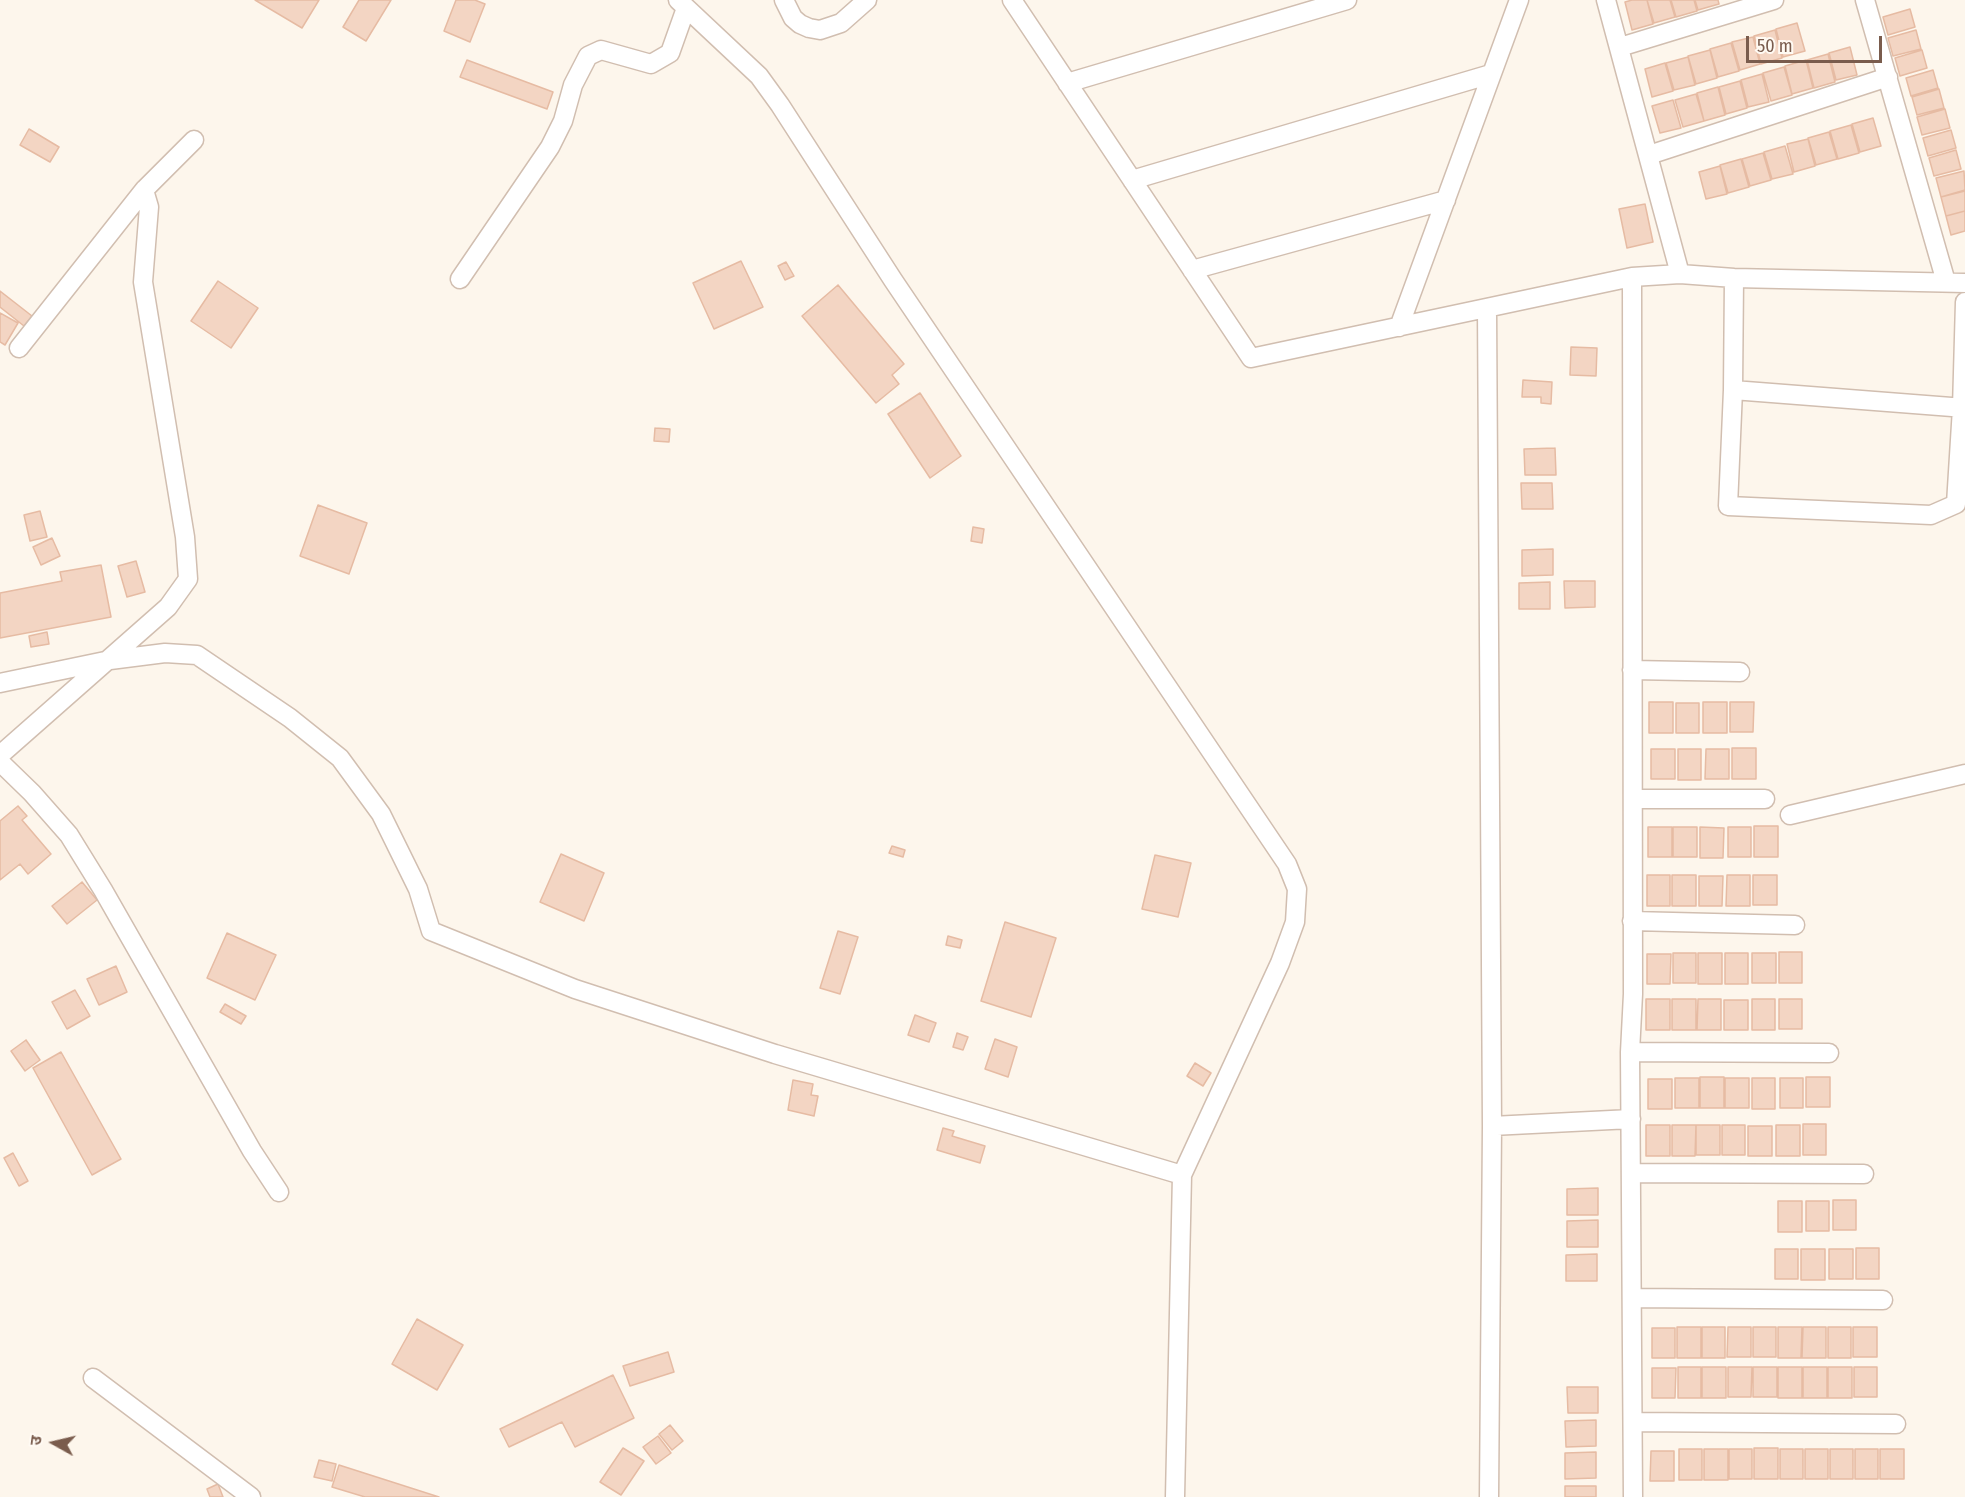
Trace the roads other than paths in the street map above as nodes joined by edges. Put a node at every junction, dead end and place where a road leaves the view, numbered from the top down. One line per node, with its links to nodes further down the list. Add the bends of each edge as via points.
1 (783, 0): 2 (street, via 792,18 820,30 841,23)
2 (867, 0)
3 (1012, 0): 14 (street)
4 (1347, 0): 10 (street)
5 (1518, 0): 12 (street)
6 (1606, 0): 11 (street)
7 (1774, 0): 11 (street)
8 (1865, 0): 13 (street)
9 (682, 4): 24 (street, via 670,53 651,64 601,50 588,56 550,147); 51 (street, via 759,76 780,105 899,290 1287,864 1297,889 1295,922 1280,963)
10 (1294, 8): 14 (street)
11 (1620, 47): 16 (street)
12 (1491, 74): 17 (street); 19 (street)
13 (1888, 77): 16 (street); 25 (street)
14 (1067, 83): 17 (street)
15 (194, 140): 18 (street)
16 (1649, 155): 21 (street)
17 (1132, 180): 20 (street)
18 (144, 190): 30 (street); 33 (street, via 149,207 142,282 185,537 188,579 168,607)
19 (1446, 200): 20 (street); 29 (street)
20 (1192, 270): 29 (street, via 1251,358)
21 (1680, 274): 22 (street); 23 (street)
22 (1632, 277): 28 (street); 34 (street)
23 (1734, 278): 25 (street); 31 (street)
24 (460, 279)
25 (1946, 282): 26 (street)
26 (1965, 283)
27 (1965, 302): 32 (street)
28 (1487, 308): 29 (street); 48 (street)
29 (1399, 327)
30 (19, 348)
31 (1733, 390): 32 (street); 32 (street, via 1728,506 1931,515 1956,504)
32 (1964, 408)
33 (110, 660): 36 (street); 37 (street); 51 (street, via 165,653 197,655 290,718 340,758 381,814 418,889 431,932 574,989 775,1054)
34 (1632, 670): 35 (street); 40 (street)
35 (1740, 672)
36 (0, 683)
37 (0, 755)
38 (0, 762): 52 (street, via 69,835)
39 (1965, 774): 42 (street)
40 (1633, 799): 41 (street); 43 (street)
41 (1766, 799)
42 (1790, 815)
43 (1632, 921): 44 (street); 45 (street)
44 (1795, 925)
45 (1630, 1052): 46 (street); 47 (street)
46 (1829, 1053)
47 (1631, 1119): 48 (street); 49 (street)
48 (1492, 1126): 60 (street)
49 (1631, 1173): 50 (street); 53 (street)
50 (1864, 1174)
51 (1182, 1175): 59 (street)
52 (279, 1192)
53 (1633, 1298): 54 (street); 56 (street)
54 (1883, 1300)
55 (93, 1378): 58 (street)
56 (1634, 1422): 57 (street); 61 (street)
57 (1896, 1424)
58 (251, 1497)
59 (1175, 1497)
60 (1489, 1497)
61 (1633, 1497)

